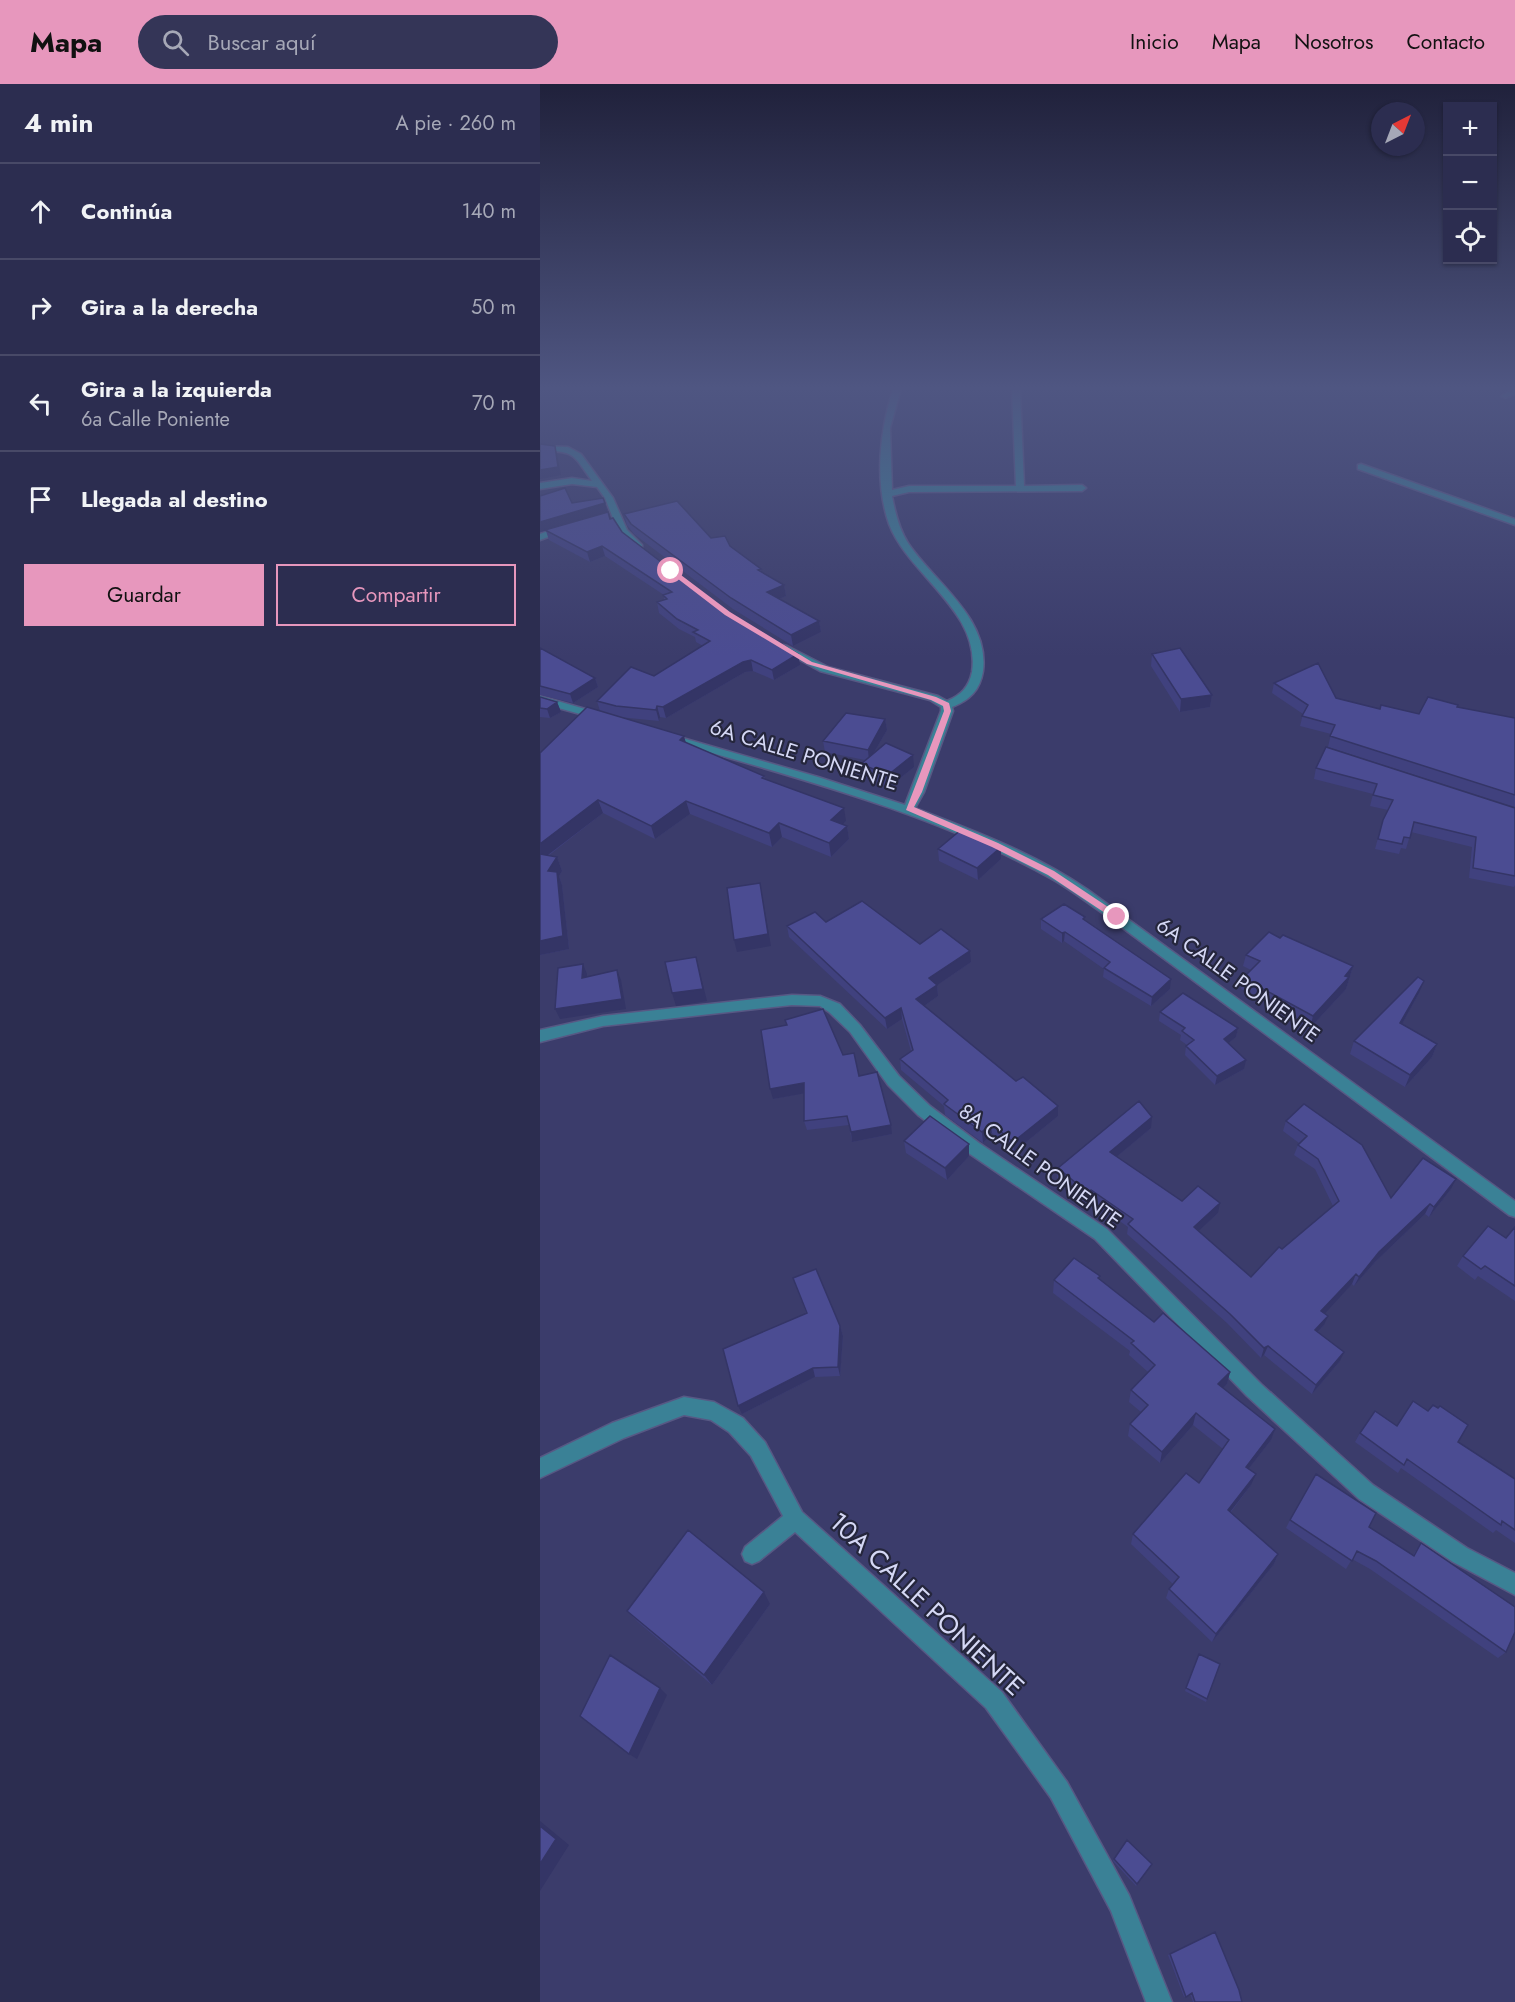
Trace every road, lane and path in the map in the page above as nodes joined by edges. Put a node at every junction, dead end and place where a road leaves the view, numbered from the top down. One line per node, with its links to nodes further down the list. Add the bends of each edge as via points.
1 (594, 479): 5 (street)
2 (888, 479): 9 (street)
3 (1020, 479): 7 (street)
4 (1393, 479): 12 (street)
5 (599, 485): 6 (street, via 572,481); 10 (street)
6 (540, 486)
7 (1020, 487): 8 (street); 9 (street, via 900,490)
8 (1082, 488)
9 (888, 494): 18 (street, via 898,535 960,613 979,655 972,689)
10 (617, 515): 11 (street); 15 (street, via 623,531)
11 (602, 518)
12 (1515, 522)
13 (572, 526): 14 (street)
14 (540, 537)
15 (650, 555)
16 (769, 640): 18 (street, via 824,669)
17 (540, 699): 19 (street)
18 (946, 705): 21 (street, via 918,792)
19 (617, 722)
20 (650, 731): 21 (street, 6A CALLE PONIENTE)
21 (909, 808): 23 (street, 6A CALLE PONIENTE, via 1051,873 1117,917)
22 (540, 1036): 27 (street, 8A CALLE PONIENTE, via 603,1021 792,1000 817,1001 836,1008 902,1090 946,1126 1101,1234 1254,1390 1366,1492 1460,1555)
23 (1515, 1210)
24 (540, 1468): 25 (street, via 619,1430 684,1406 714,1411 736,1425 758,1449)
25 (795, 1519): 26 (street, 10A CALLE PONIENTE); 28 (street, 10A CALLE PONIENTE, via 994,1700 1059,1790 1120,1904)
26 (752, 1554)
27 (1515, 1584)
28 (1159, 2002)

